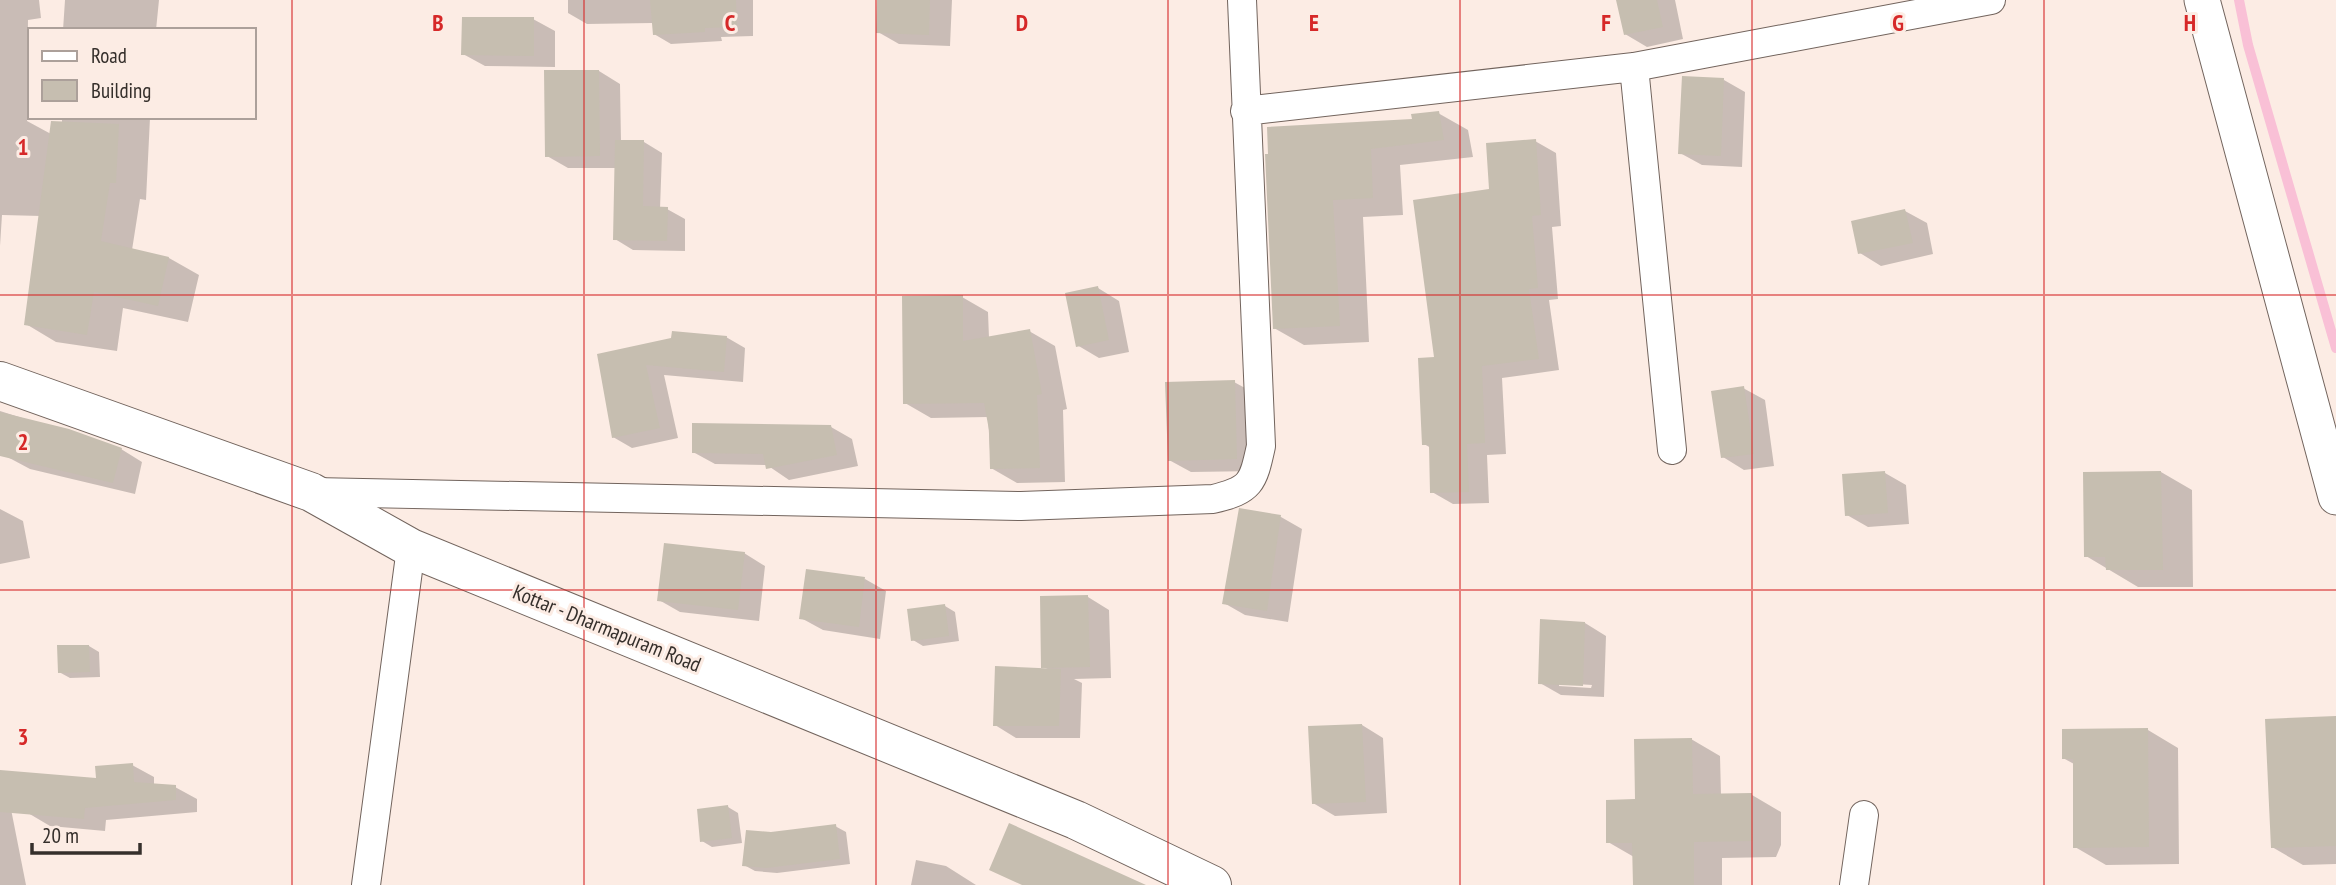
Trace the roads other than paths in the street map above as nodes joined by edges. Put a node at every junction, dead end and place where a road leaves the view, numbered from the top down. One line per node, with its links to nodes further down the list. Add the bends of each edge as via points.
1 (1242, 0): 5 (street)
2 (1992, 0): 4 (street)
3 (2202, 0): 9 (street)
4 (1634, 67): 5 (street); 7 (street)
5 (1245, 111): 8 (street, via 1261,446 1254,478 1238,493 1213,499 1021,506)
6 (0, 381): 8 (main road, Kottar - Dharmapuram Road)
7 (1672, 450)
8 (311, 492): 10 (main road, Kottar - Dharmapuram Road)
9 (2336, 497)
10 (411, 548): 12 (street); 13 (main road, Kottar - Dharmapuram Road, via 1076,820)
11 (1864, 816): 14 (street)
12 (366, 885)
13 (1212, 885)
14 (1854, 885)

